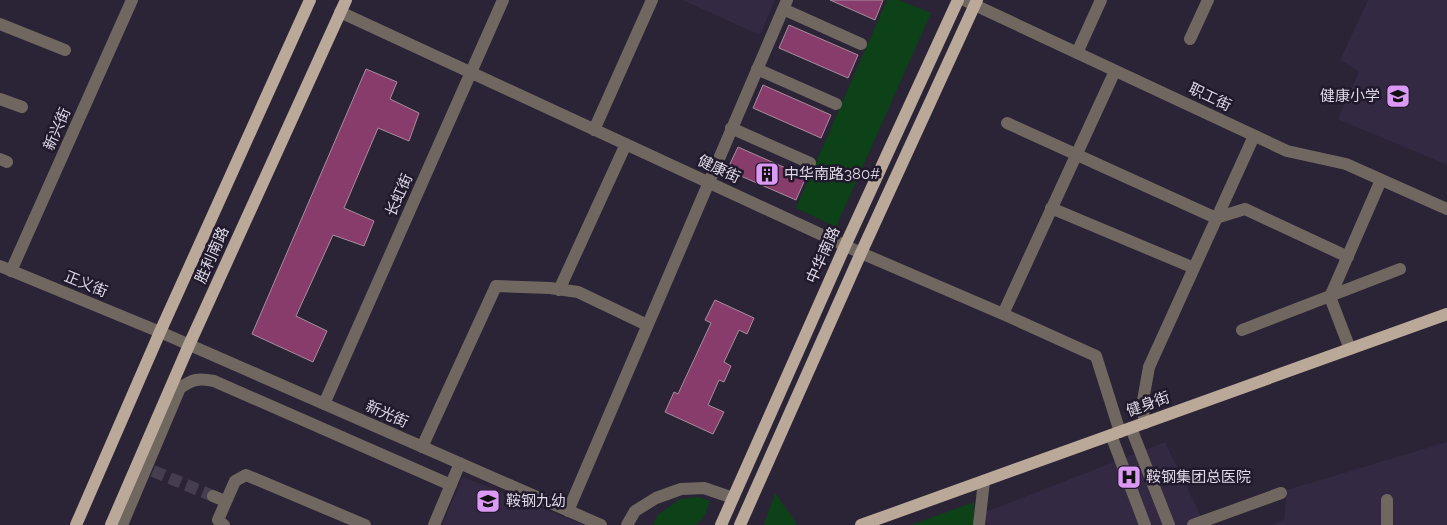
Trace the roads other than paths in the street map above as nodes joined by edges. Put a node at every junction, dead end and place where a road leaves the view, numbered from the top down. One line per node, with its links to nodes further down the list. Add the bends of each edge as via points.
1 (132, 0): 38 (street, 新兴街)
2 (310, 0): 47 (main road, 胜利南路)
3 (346, 0): 11 (main road, 胜利南路)
4 (503, 0): 19 (street, 长虹街)
5 (652, 0): 25 (street)
6 (958, 0): 35 (main road, 中华南路)
7 (1101, 0): 16 (street)
8 (1208, 0): 13 (street)
9 (972, 2): 16 (street, 职工街); 36 (main road)
10 (785, 4): 14 (street); 17 (street)
11 (340, 12): 19 (street, 健康街); 48 (main road, 胜利南路)
12 (0, 24): 15 (street)
13 (1190, 39)
14 (862, 44)
15 (65, 50)
16 (1077, 53): 18 (street, 职工街)
17 (757, 69): 21 (street); 24 (street)
18 (1115, 71): 26 (street, 职工街); 28 (street)
19 (471, 73): 25 (street, 健康街); 50 (street, 长虹街)
20 (0, 99): 22 (street)
21 (836, 104)
22 (22, 106)
23 (1007, 123): 28 (street)
24 (731, 128): 29 (street); 31 (street)
25 (594, 130): 27 (street, 健康街)
26 (1254, 136): 30 (street, 职工街, via 1287,151 1346,164); 34 (street)
27 (626, 144): 31 (street, 健康街); 41 (street)
28 (1076, 154): 32 (street); 34 (street)
29 (810, 164)
30 (1381, 180): 33 (street, 职工街); 37 (street)
31 (708, 182): 35 (street, 健康街); 45 (street)
32 (1051, 208): 39 (street); 43 (street)
33 (1447, 209)
34 (1216, 218): 37 (street, via 1245,209); 39 (street)
35 (845, 246): 36 (street, 健康街); 60 (main road, 中华南路)
36 (861, 253): 43 (street, 健康街); 73 (main road)
37 (1348, 256): 42 (street)
38 (6, 268): 47 (street, 正义街)
39 (1194, 268): 51 (street, via 1149,367 1142,406)
40 (1400, 269): 42 (street)
41 (559, 290): 45 (street, via 578,292); 53 (street, via 496,286)
42 (1330, 297): 46 (street); 49 (street)
43 (1003, 314): 52 (street, 健康街, via 1096,356)
44 (1447, 314): 49 (main road, 健身街)
45 (647, 325): 63 (street)
46 (1242, 330)
47 (160, 332): 48 (street, 新光街); 64 (main road, 胜利南路)
48 (190, 345): 50 (street, 新光街); 55 (main road, 胜利南路)
49 (1350, 349): 51 (main road, 健身街)
50 (324, 404): 53 (street, 新光街)
51 (1145, 423): 52 (main road, 健身街)
52 (1121, 432): 56 (main road, 健身街); 76 (street); 77 (street)
53 (422, 447): 54 (street, 新光街)
54 (460, 464): 57 (street); 63 (street, 新光街)
55 (146, 467): 57 (street, via 180,388 192,380 204,378); 65 (main road, 胜利南路); 66 (street)
56 (984, 481): 74 (main road, 健身街); 75 (street)
57 (451, 485): 69 (street)
58 (1281, 493): 78 (street)
59 (212, 496): 62 (street)
60 (733, 498): 71 (street, via 704,488 681,489 656,498 635,511); 72 (main road, 中华南路)
61 (1387, 500): 79 (street)
62 (225, 501): 67 (street, via 218,520); 68 (street, via 235,480 246,474)
63 (568, 511): 70 (street, 新光街)
64 (76, 525)
65 (111, 525)
66 (122, 525)
67 (224, 525)
68 (365, 525)
69 (434, 525)
70 (601, 525)
71 (627, 525)
72 (721, 525)
73 (740, 525)
74 (861, 525)
75 (979, 525)
76 (1144, 525)
77 (1169, 525)
78 (1193, 525)
79 (1387, 525)

